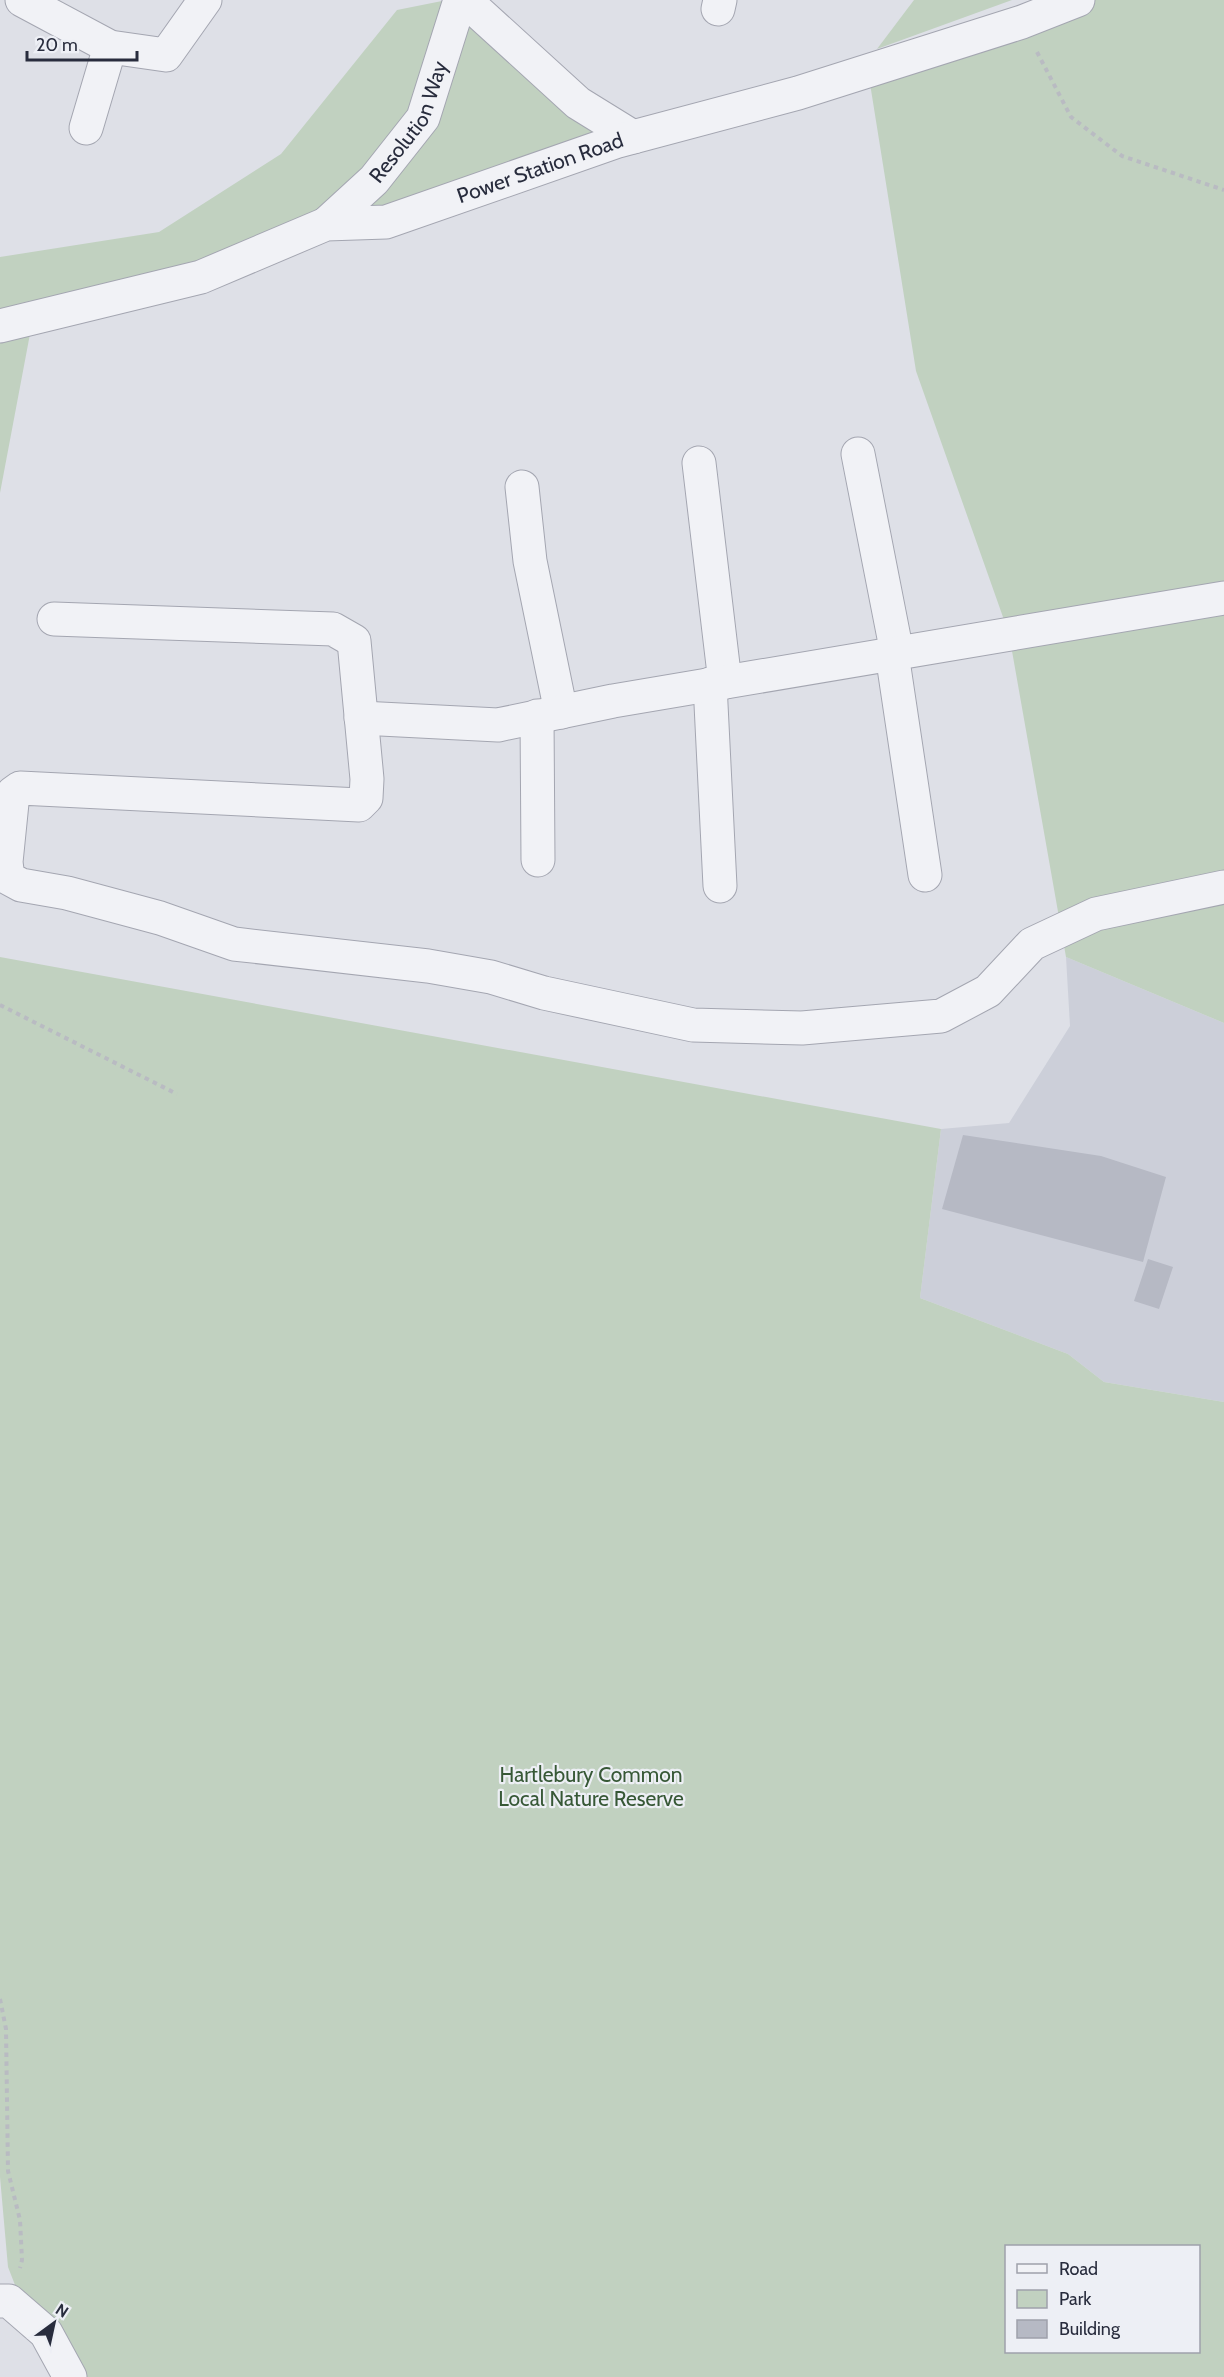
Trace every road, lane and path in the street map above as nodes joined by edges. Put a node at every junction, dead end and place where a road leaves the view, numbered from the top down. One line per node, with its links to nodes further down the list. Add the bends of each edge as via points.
1 (22, 0): 6 (street)
2 (206, 0): 6 (street, via 166,55)
3 (462, 0): 8 (street, via 578,103); 10 (street, Resolution Way, via 423,118 374,180)
4 (1078, 0): 5 (street, Power Station Road)
5 (1022, 22): 8 (street, Power Station Road, via 798,93); 9 (path, via 1071,117 1122,156)
6 (110, 47): 7 (street)
7 (86, 128)
8 (633, 137): 10 (street, Power Station Road, via 386,222)
9 (1224, 190)
10 (326, 224): 11 (street, Power Station Road, via 201,277)
11 (0, 326)
12 (858, 454): 17 (street)
13 (699, 463): 18 (street)
14 (522, 487): 19 (street)
15 (1224, 598): 17 (street)
16 (54, 619): 20 (street, via 333,629 354,641)
17 (895, 653): 18 (street); 22 (street)
18 (718, 683): 19 (street); 23 (street)
19 (549, 714): 20 (street, via 498,725); 21 (street)
20 (362, 718): 24 (street, via 368,779 366,798 359,805 20,788 13,793 8,878 21,885 160,918 234,944 491,977 544,993 693,1025 802,1028 940,1016 988,991 1032,945 1096,914)
21 (538, 860)
22 (925, 875)
23 (720, 886)
24 (1224, 887)
25 (0, 1005): 26 (path)
26 (177, 1094)
27 (0, 1998): 28 (path, via 6,2029 8,2171 20,2220 22,2260)
28 (4, 2301): 29 (street, via 46,2333)
29 (70, 2377)

